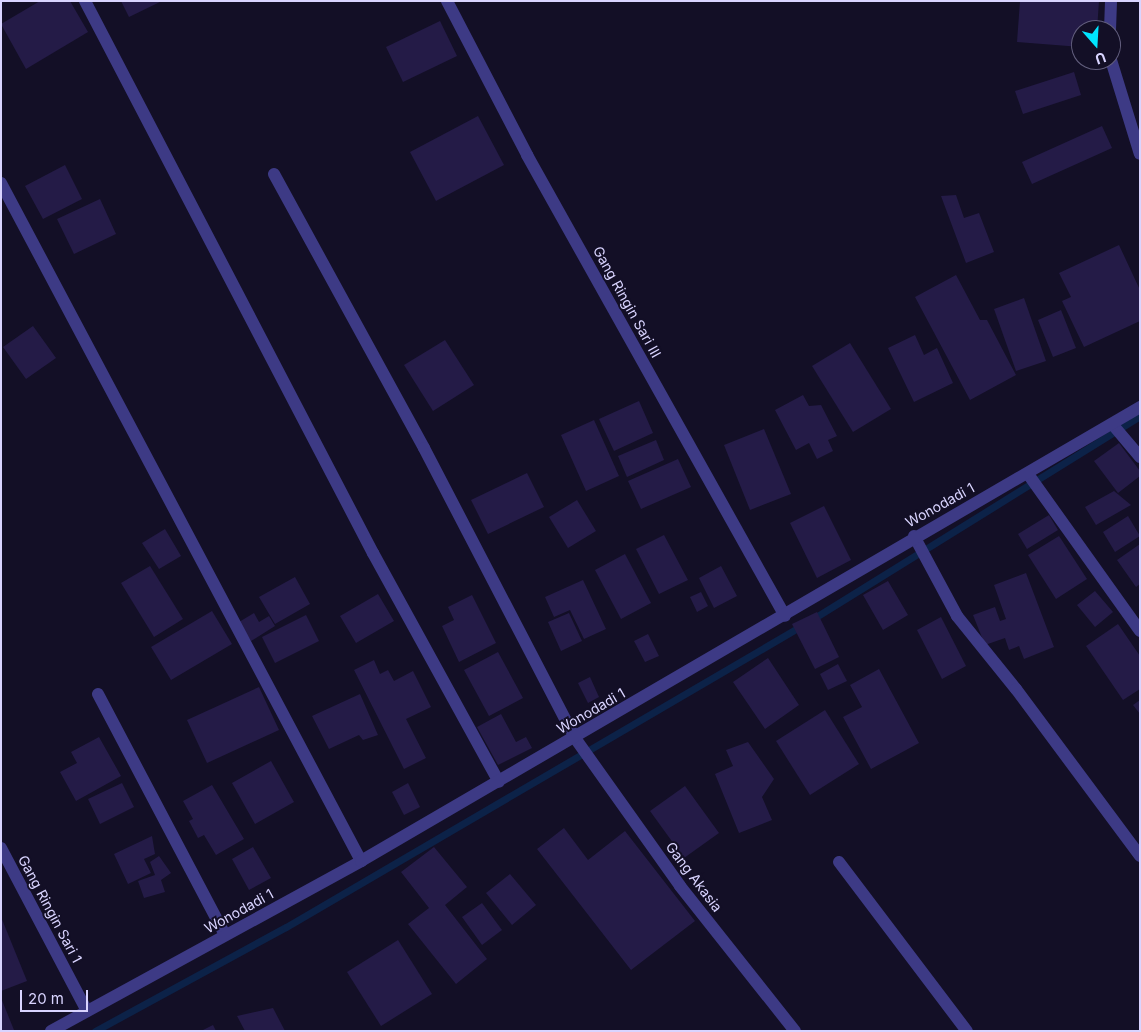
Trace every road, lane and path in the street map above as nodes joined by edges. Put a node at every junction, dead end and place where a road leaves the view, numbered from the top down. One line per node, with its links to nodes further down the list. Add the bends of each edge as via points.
1 (85, 1): 18 (street, via 373,553)
2 (447, 1): 14 (street, Gang Ringin Sari III, via 527,155)
3 (1111, 1): 4 (street)
4 (1110, 20)
5 (1114, 70): 6 (street)
6 (1140, 154)
7 (274, 174): 17 (street, Gang Akasia, via 429,456)
8 (1, 183): 21 (street)
9 (1140, 407): 10 (street, Wonodadi 1)
10 (1113, 425): 11 (street); 12 (street, Wonodadi 1)
11 (1140, 457)
12 (1028, 474): 13 (street, Wonodadi 1); 15 (street)
13 (917, 540): 14 (street, Wonodadi 1); 20 (street, via 957,616 1016,689)
14 (785, 616): 17 (street, Wonodadi 1)
15 (1140, 631)
16 (98, 694): 23 (street)
17 (576, 739): 18 (street, Wonodadi 1); 26 (street, Gang Akasia, via 680,886)
18 (499, 782): 21 (street, Wonodadi 1)
19 (1, 848): 24 (street, Gang Ringin Sari 1)
20 (1140, 856)
21 (361, 861): 23 (street, Wonodadi 1)
22 (839, 862): 27 (street)
23 (225, 935): 24 (street, Wonodadi 1)
24 (87, 1011): 25 (street, Wonodadi 1)
25 (53, 1030)
26 (795, 1031)
27 (967, 1031)

